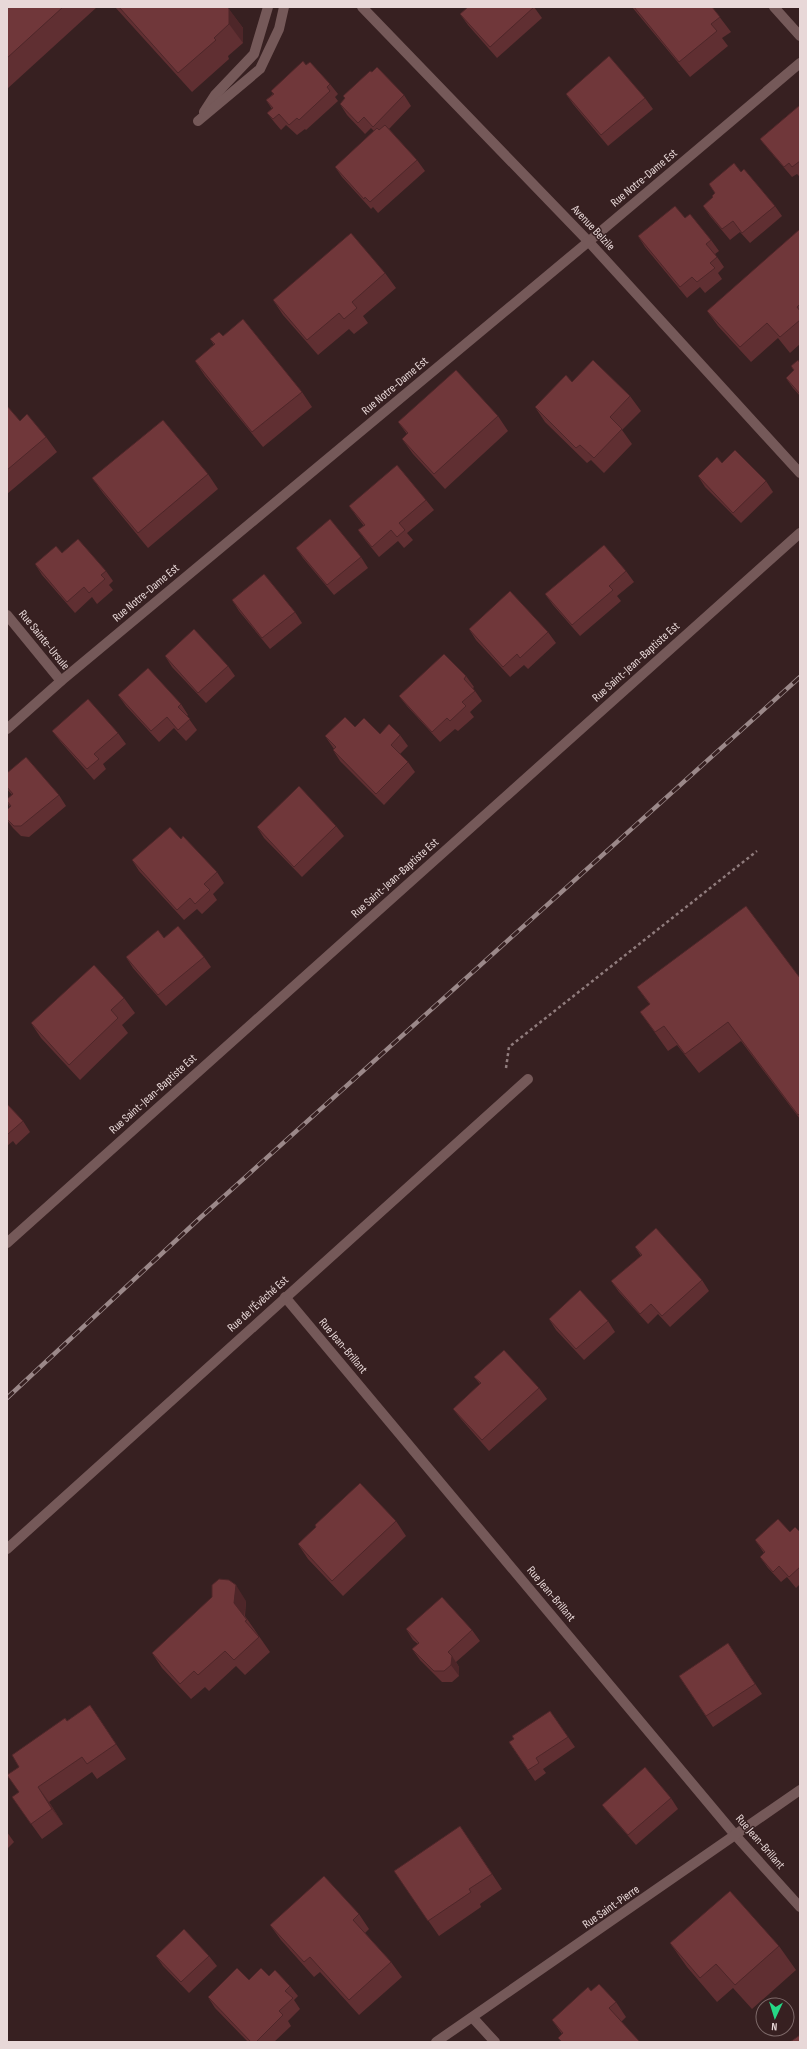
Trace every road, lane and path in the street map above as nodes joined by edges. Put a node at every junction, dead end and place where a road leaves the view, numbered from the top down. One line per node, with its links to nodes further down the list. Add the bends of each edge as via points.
1 (268, 7): 2 (street, via 254,54 215,95 198,121 260,69 279,29)
2 (284, 7)
3 (362, 7): 7 (street, Avenue Belzile)
4 (774, 7): 5 (street)
5 (800, 36)
6 (800, 63): 7 (street, Rue Notre-Dame Est)
7 (589, 242): 8 (street, Avenue Belzile); 11 (street, Rue Notre-Dame Est)
8 (800, 472)
9 (800, 533): 16 (street, Rue Saint-Jean-Baptiste Est)
10 (7, 615): 11 (street, Rue Sainte-Ursule)
11 (61, 681): 12 (street, Rue Notre-Dame Est)
12 (7, 729)
13 (757, 851): 15 (path, via 509,1047)
14 (528, 1079): 15 (street, Rue de l'Évêché Est)
15 (500, 1104): 17 (street, Rue de l'Évêché Est)
16 (7, 1243)
17 (285, 1297): 18 (street, Rue de l'Évêché Est); 20 (street, Rue Jean-Brillant)
18 (7, 1549)
19 (800, 1790): 20 (street, Rue Saint-Pierre)
20 (736, 1836): 21 (street, Rue Jean-Brillant); 22 (street, Rue Saint-Pierre)
21 (800, 1907)
22 (473, 2018): 23 (street, Rue Saint-Pierre); 24 (street)
23 (436, 2042)
24 (495, 2042)

